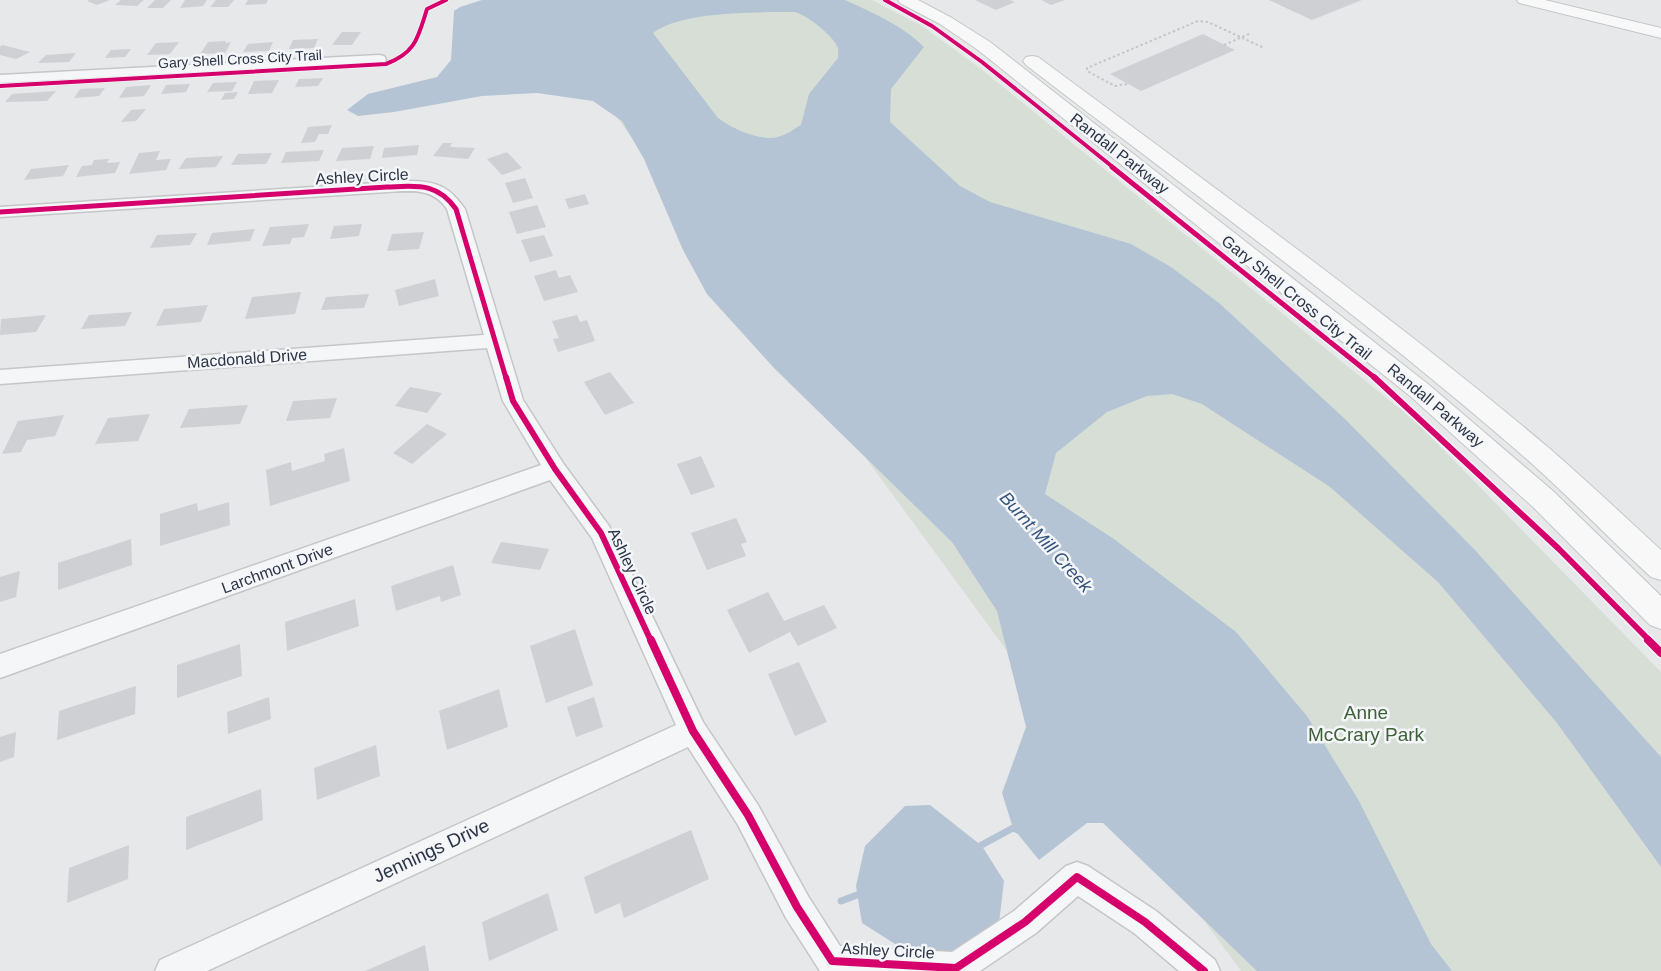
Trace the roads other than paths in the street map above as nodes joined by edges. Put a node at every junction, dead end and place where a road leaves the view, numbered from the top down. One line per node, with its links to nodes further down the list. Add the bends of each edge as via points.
1 (906, 0): 12 (main road, Randall Parkway, via 984,46 1412,384 1518,476)
2 (938, 0): 11 (main road, Randall Parkway, via 1005,40 1405,344 1540,456)
3 (1525, 0): 4 (main road)
4 (1661, 33)
5 (379, 59): 6 (street)
6 (0, 79)
7 (0, 212): 8 (street, Ashley Circle, via 430,187 441,190 456,210)
8 (494, 340): 9 (street, Macdonald Drive); 10 (street, Ashley Circle, via 513,401)
9 (0, 377)
10 (555, 469): 13 (street, Larchmont Drive); 14 (street, Ashley Circle, via 601,533)
11 (1661, 568)
12 (1661, 616)
13 (0, 666)
14 (693, 731): 15 (street, Jennings Drive); 16 (street, Ashley Circle, via 748,815 797,907 832,961 956,968 1025,922 1077,878 1145,922)
15 (170, 971)
16 (1204, 971)

